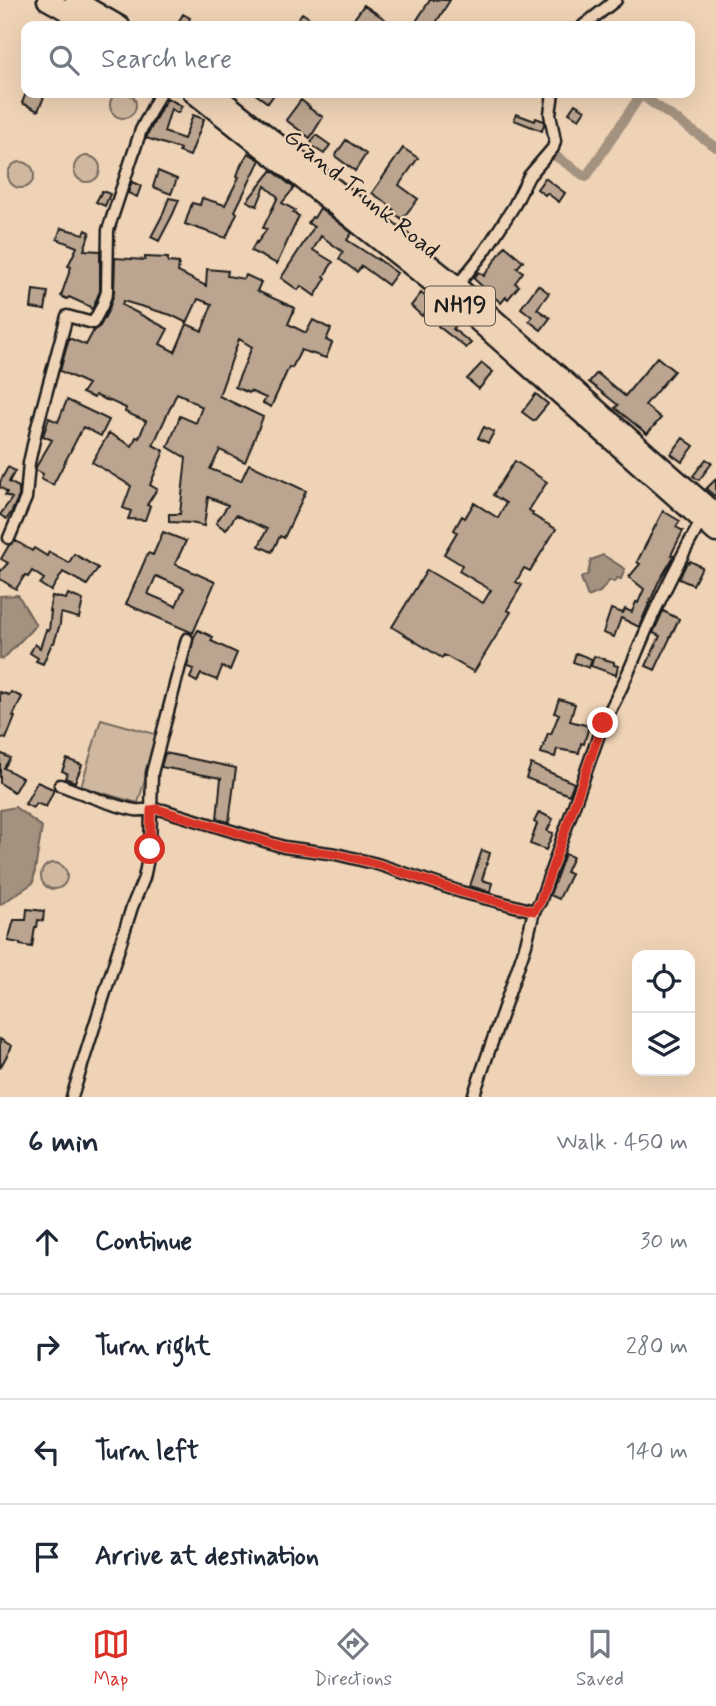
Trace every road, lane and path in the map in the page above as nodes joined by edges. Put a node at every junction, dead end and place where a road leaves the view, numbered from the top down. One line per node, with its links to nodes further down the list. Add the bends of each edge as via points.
1 (47, 0): 4 (highway)
2 (75, 0): 5 (highway)
3 (616, 0): 6 (street)
4 (85, 21)
5 (111, 21)
6 (589, 21)
7 (157, 98): 17 (street, via 141,130 108,230 107,292 102,306 93,323 67,316 36,431 26,498)
8 (201, 98): 11 (highway, Grand Trunk Road / NH19)
9 (220, 98): 11 (highway, Grand Trunk Road / NH19)
10 (553, 98): 13 (street, via 553,148 529,176 485,251)
11 (261, 137): 12 (highway, Grand Trunk Road / NH19)
12 (338, 199): 13 (highway, Grand Trunk Road / NH19); 14 (highway, Grand Trunk Road / NH19, via 449,296)
13 (457, 286): 14 (highway, Grand Trunk Road / NH19)
14 (488, 321): 15 (highway, Grand Trunk Road / NH19)
15 (709, 517): 16 (highway, Grand Trunk Road / NH19); 21 (street, via 684,552 603,723)
16 (716, 533)
17 (9, 538)
18 (187, 639): 20 (street, via 152,773)
19 (60, 785): 20 (street, via 117,805)
20 (151, 810): 21 (street, via 284,847 358,858); 22 (street, via 144,878)
21 (534, 911): 23 (street)
22 (72, 1097)
23 (473, 1097)

